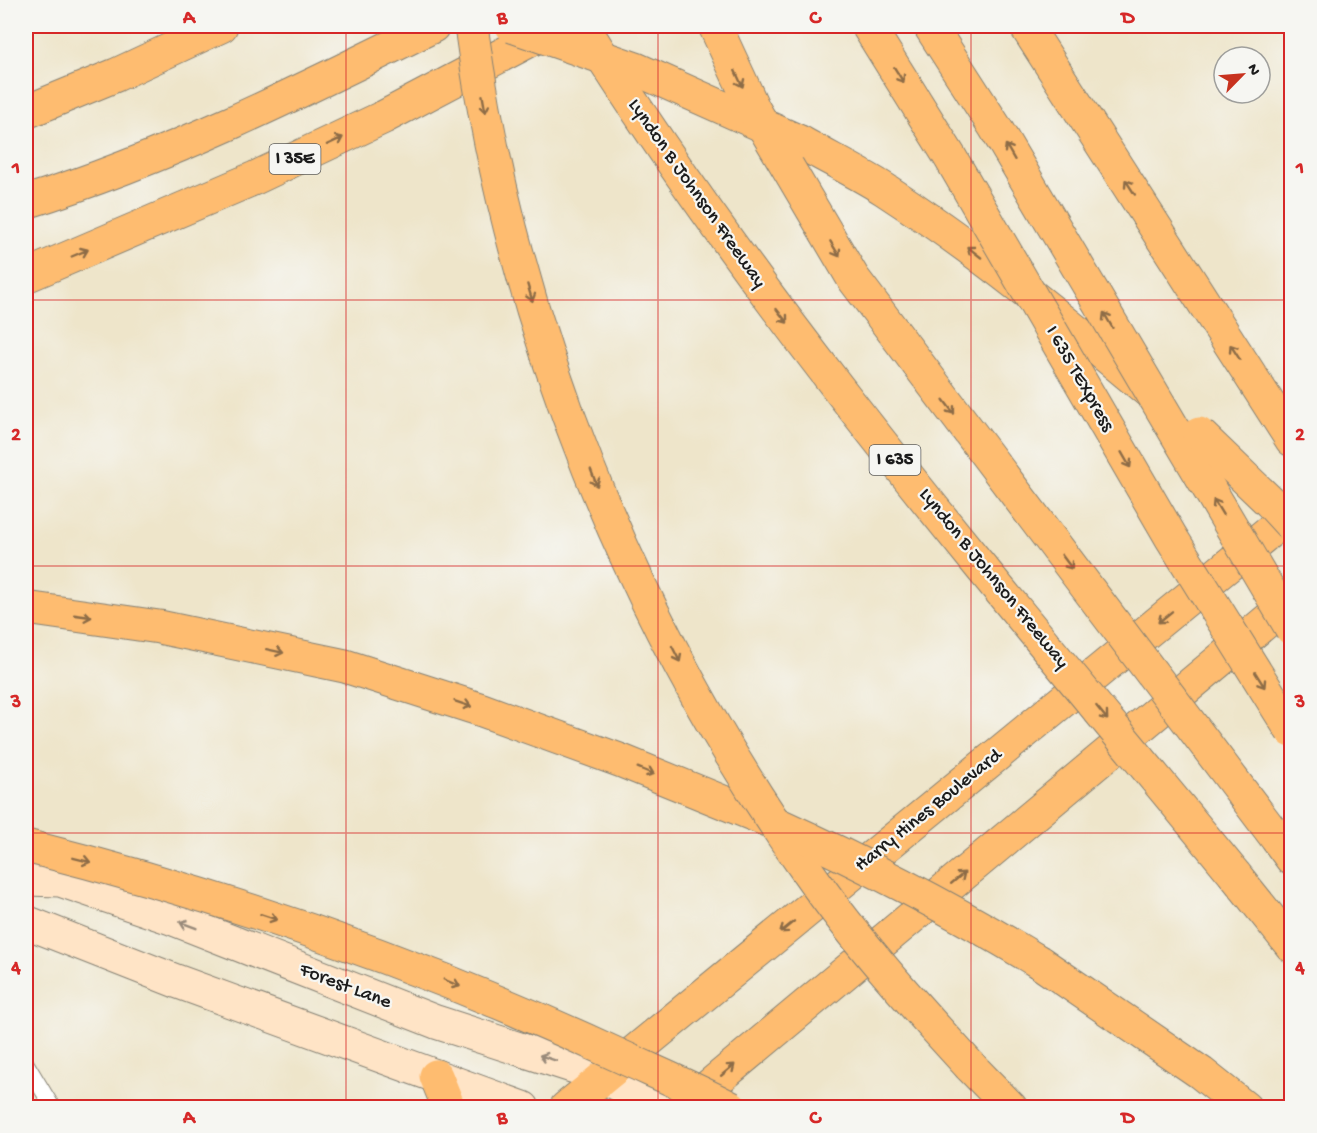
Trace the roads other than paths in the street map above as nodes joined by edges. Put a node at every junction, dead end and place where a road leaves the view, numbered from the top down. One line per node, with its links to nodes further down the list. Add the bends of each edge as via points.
1 (221, 26): 11 (main road)
2 (433, 26): 12 (main road, via 178,147)
3 (471, 26): 36 (main road, one-way to 36, bridge, via 489,133 516,248 600,493 646,595 700,701 809,874 909,999)
4 (512, 26): 16 (main road, one-way to 4, bridge, via 1199,434 1086,339 957,239 882,188 800,142 636,69)
5 (557, 26): 13 (main road, I 35E, one-way to 5, via 319,148)
6 (583, 26): 25 (main road, Lyndon B Johnson Freeway / I 635, one-way to 25, bridge, via 637,113 758,284 897,462)
7 (715, 26): 22 (main road, one-way to 22, bridge, via 754,110 853,278)
8 (868, 26): 20 (main road, I 635 TEXpress, one-way to 20, bridge, via 950,157 1171,537)
9 (930, 26): 19 (main road, one-way to 9, bridge, via 995,127)
10 (1026, 26): 14 (main road, one-way to 10)
11 (26, 112)
12 (26, 202)
13 (26, 276)
14 (1292, 440)
15 (1292, 513): 28 (main road, Harry Hines Boulevard, one-way to 28)
16 (1292, 526)
17 (1292, 600): 34 (main road, one-way to 17)
18 (26, 609): 37 (main road, one-way to 37, bridge, via 159,627 345,666 622,761 777,824 961,915 1039,962)
19 (1292, 628)
20 (1292, 731)
21 (26, 846): 35 (main road, one-way to 35, bridge, via 142,875 437,977 569,1032)
22 (1285, 850)
23 (26, 879): 28 (main road, Forest Lane, one-way to 23, via 436,1022 160,914 60,880)
24 (26, 922): 27 (main road)
25 (1292, 945)
26 (26, 1063): 29 (lane)
27 (436, 1076): 30 (main road); 31 (main road)
28 (603, 1076): 32 (main road, Harry Hines Boulevard); 33 (main road, Forest Lane)
29 (53, 1107)
30 (449, 1107)
31 (523, 1107)
32 (566, 1107)
33 (662, 1107)
34 (683, 1107)
35 (731, 1107)
36 (1011, 1107)
37 (1245, 1107)

